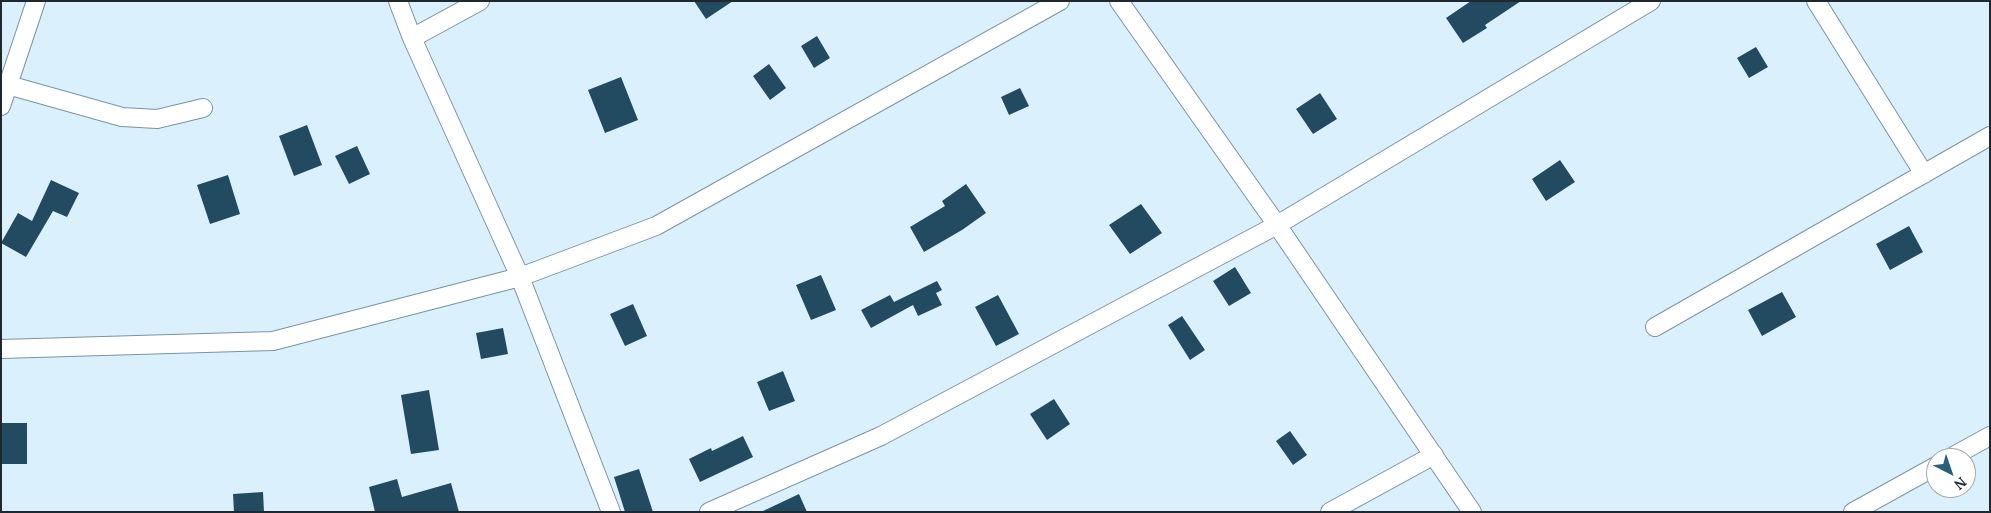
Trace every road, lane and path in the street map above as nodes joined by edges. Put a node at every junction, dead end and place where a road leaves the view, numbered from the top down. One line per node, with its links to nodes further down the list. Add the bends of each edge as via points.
1 (36, 1): 9 (street)
2 (398, 1): 8 (street)
3 (480, 1): 8 (street)
4 (1060, 1): 15 (street, via 656,226)
5 (1119, 1): 14 (street)
6 (1651, 1): 14 (street)
7 (1816, 1): 13 (street)
8 (412, 38): 15 (street)
9 (8, 85): 10 (street); 11 (street, via 122,117 157,119)
10 (1, 106)
11 (203, 108)
12 (1990, 136): 13 (street)
13 (1924, 174): 16 (street)
14 (1277, 225): 20 (street); 23 (street, via 881,436)
15 (520, 277): 17 (street, via 273,342); 22 (street)
16 (1655, 327)
17 (1, 349)
18 (1990, 436): 19 (street)
19 (1968, 448)
20 (1434, 455): 24 (street); 25 (street)
21 (1926, 472): 26 (street)
22 (611, 512)
23 (709, 512)
24 (1330, 512)
25 (1472, 512)
26 (1853, 512)

